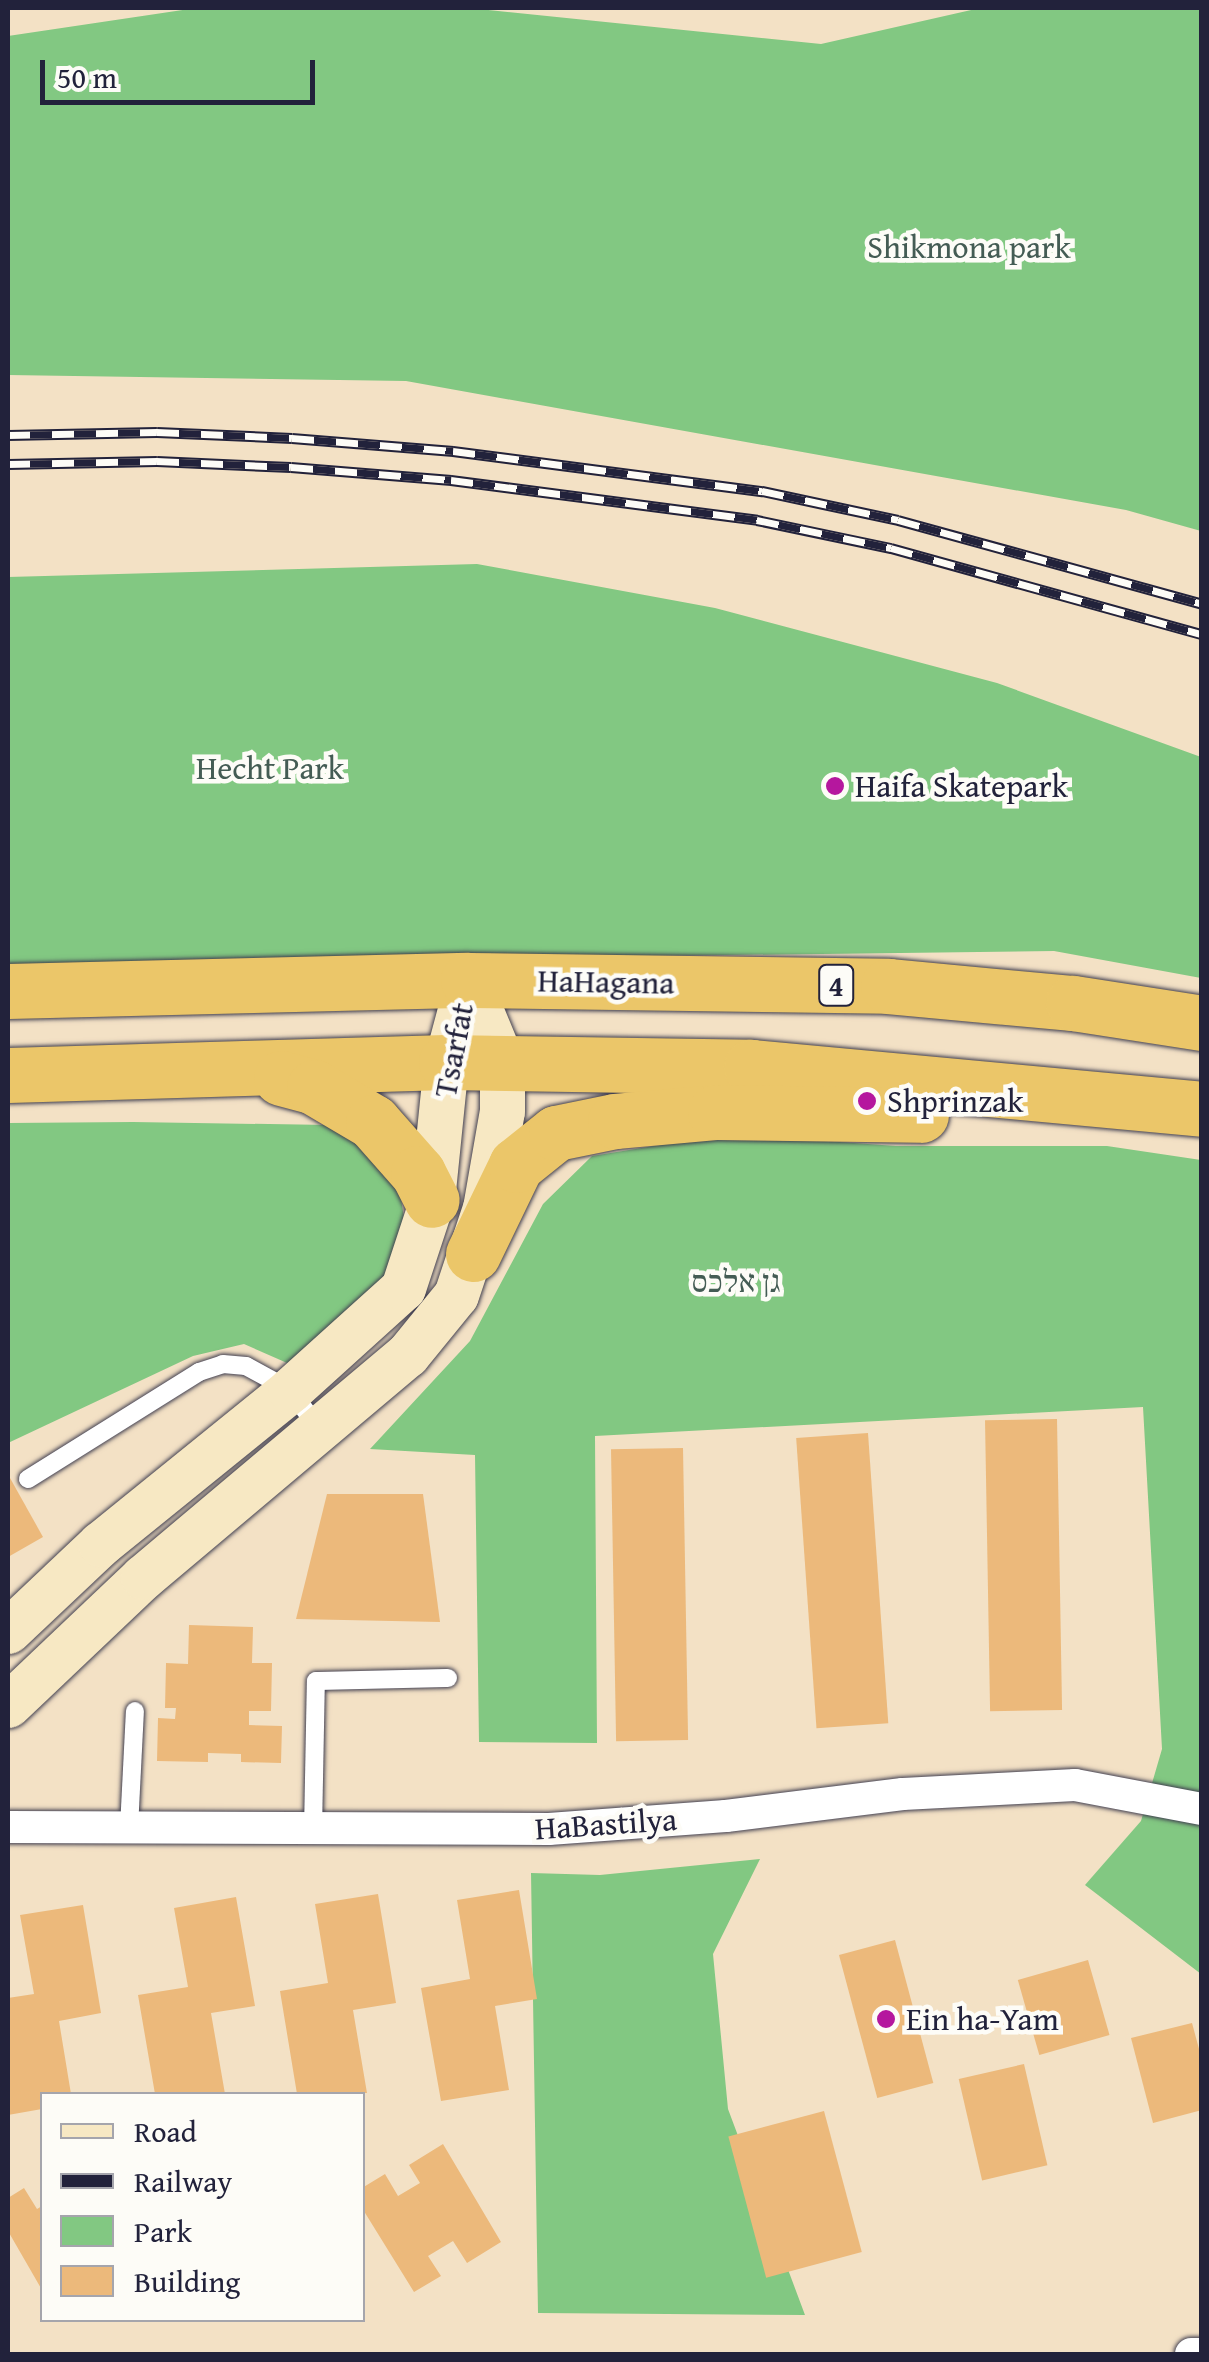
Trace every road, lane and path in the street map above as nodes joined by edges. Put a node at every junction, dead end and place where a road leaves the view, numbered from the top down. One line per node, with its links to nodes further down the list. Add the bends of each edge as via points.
1 (468, 980): 2 (highway, HaHagana / 4); 3 (highway, HaHagana / 4, via 888,986); 4 (street, Tsarfat); 5 (street, Tsarfat)
2 (8, 991)
3 (1202, 1023)
4 (446, 1062): 5 (highway); 6 (highway); 10 (street, Tsarfat)
5 (502, 1062): 8 (highway, via 752,1067); 11 (street, Tsarfat, via 497,1158)
6 (249, 1070): 7 (highway); 10 (highway, via 314,1087 362,1113 406,1158)
7 (8, 1074)
8 (1147, 1102): 9 (highway); 11 (highway, via 1053,1116 715,1112 556,1133 516,1165)
9 (1202, 1109)
10 (432, 1200): 12 (street, Tsarfat, via 403,1288)
11 (473, 1254): 13 (street, Tsarfat, via 437,1324)
12 (290, 1390): 13 (lane); 14 (lane, via 236,1363 210,1367); 15 (street, Tsarfat, via 100,1544)
13 (321, 1430): 17 (street, Tsarfat, via 143,1577)
14 (28, 1479)
15 (8, 1631)
16 (448, 1678): 22 (lane, via 316,1681)
17 (8, 1705)
18 (135, 1711): 21 (lane)
19 (1202, 1809): 22 (street, HaBastilya, via 1075,1785 903,1794 549,1829)
20 (8, 1827): 21 (street, HaBastilya)
21 (129, 1828): 22 (street, HaBastilya)
22 (314, 1831)
23 (1191, 2354): 24 (street)
24 (1202, 2354)

